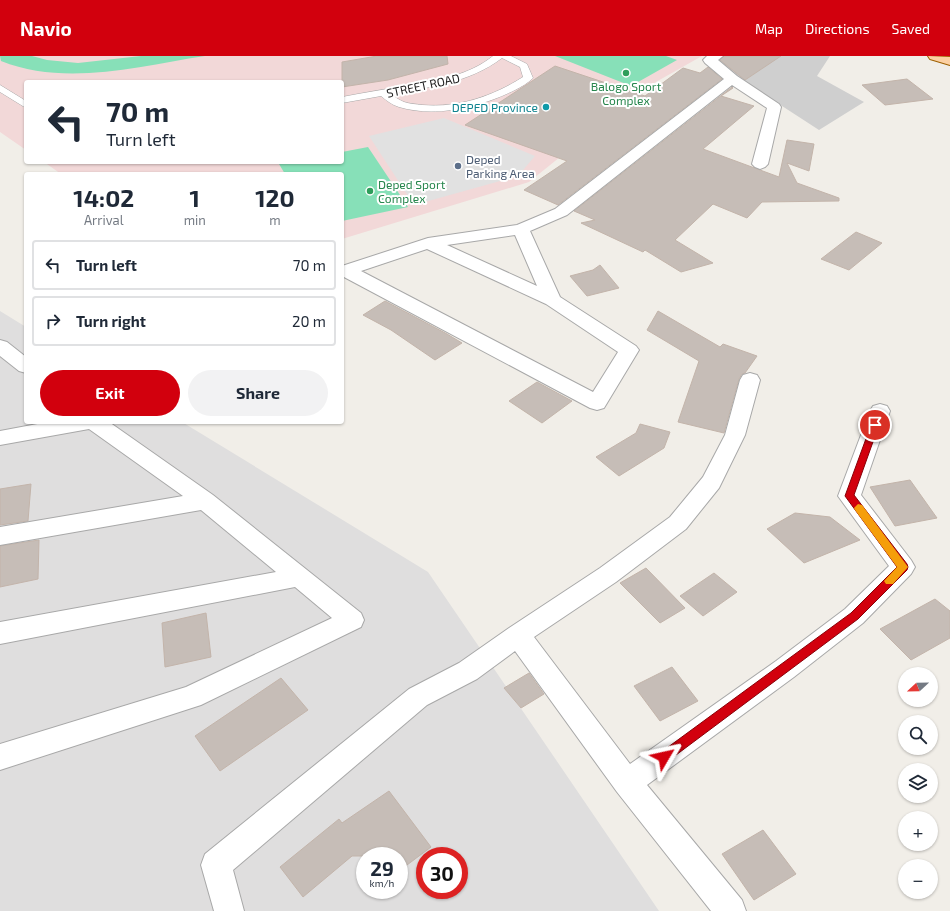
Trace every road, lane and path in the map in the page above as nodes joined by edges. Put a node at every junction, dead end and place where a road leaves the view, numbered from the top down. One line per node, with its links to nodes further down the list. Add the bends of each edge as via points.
1 (499, 56): 8 (lane, STREET ROAD, via 467,75)
2 (504, 56): 8 (lane, via 524,66 528,78 492,98 446,108 418,108 400,104)
3 (716, 56): 6 (street, via 710,60)
4 (935, 56): 5 (main road)
5 (950, 61)
6 (732, 79): 11 (street, via 774,107); 12 (street, via 561,212)
7 (0, 88): 10 (lane)
8 (384, 94): 9 (lane, STREET ROAD)
9 (344, 100)
10 (24, 104)
11 (760, 164)
12 (521, 229): 13 (street); 15 (street)
13 (428, 243): 14 (street); 15 (street)
14 (345, 272): 15 (street, via 597,403 629,350)
15 (552, 300)
16 (0, 346): 17 (street)
17 (24, 364): 18 (street)
18 (0, 366)
19 (750, 380): 28 (street, via 735,435 711,482 678,523 608,575)
20 (880, 411): 30 (street, via 849,496 903,567 854,616)
21 (76, 424): 23 (street)
22 (97, 424): 24 (street)
23 (0, 438)
24 (205, 501): 25 (street); 26 (street)
25 (0, 536)
26 (298, 577): 27 (street); 29 (street, via 352,620 192,697)
27 (0, 633)
28 (518, 635): 30 (street); 31 (street, via 468,672 418,697 216,865)
29 (0, 757)
30 (627, 783): 32 (street)
31 (229, 911)
32 (731, 911)

